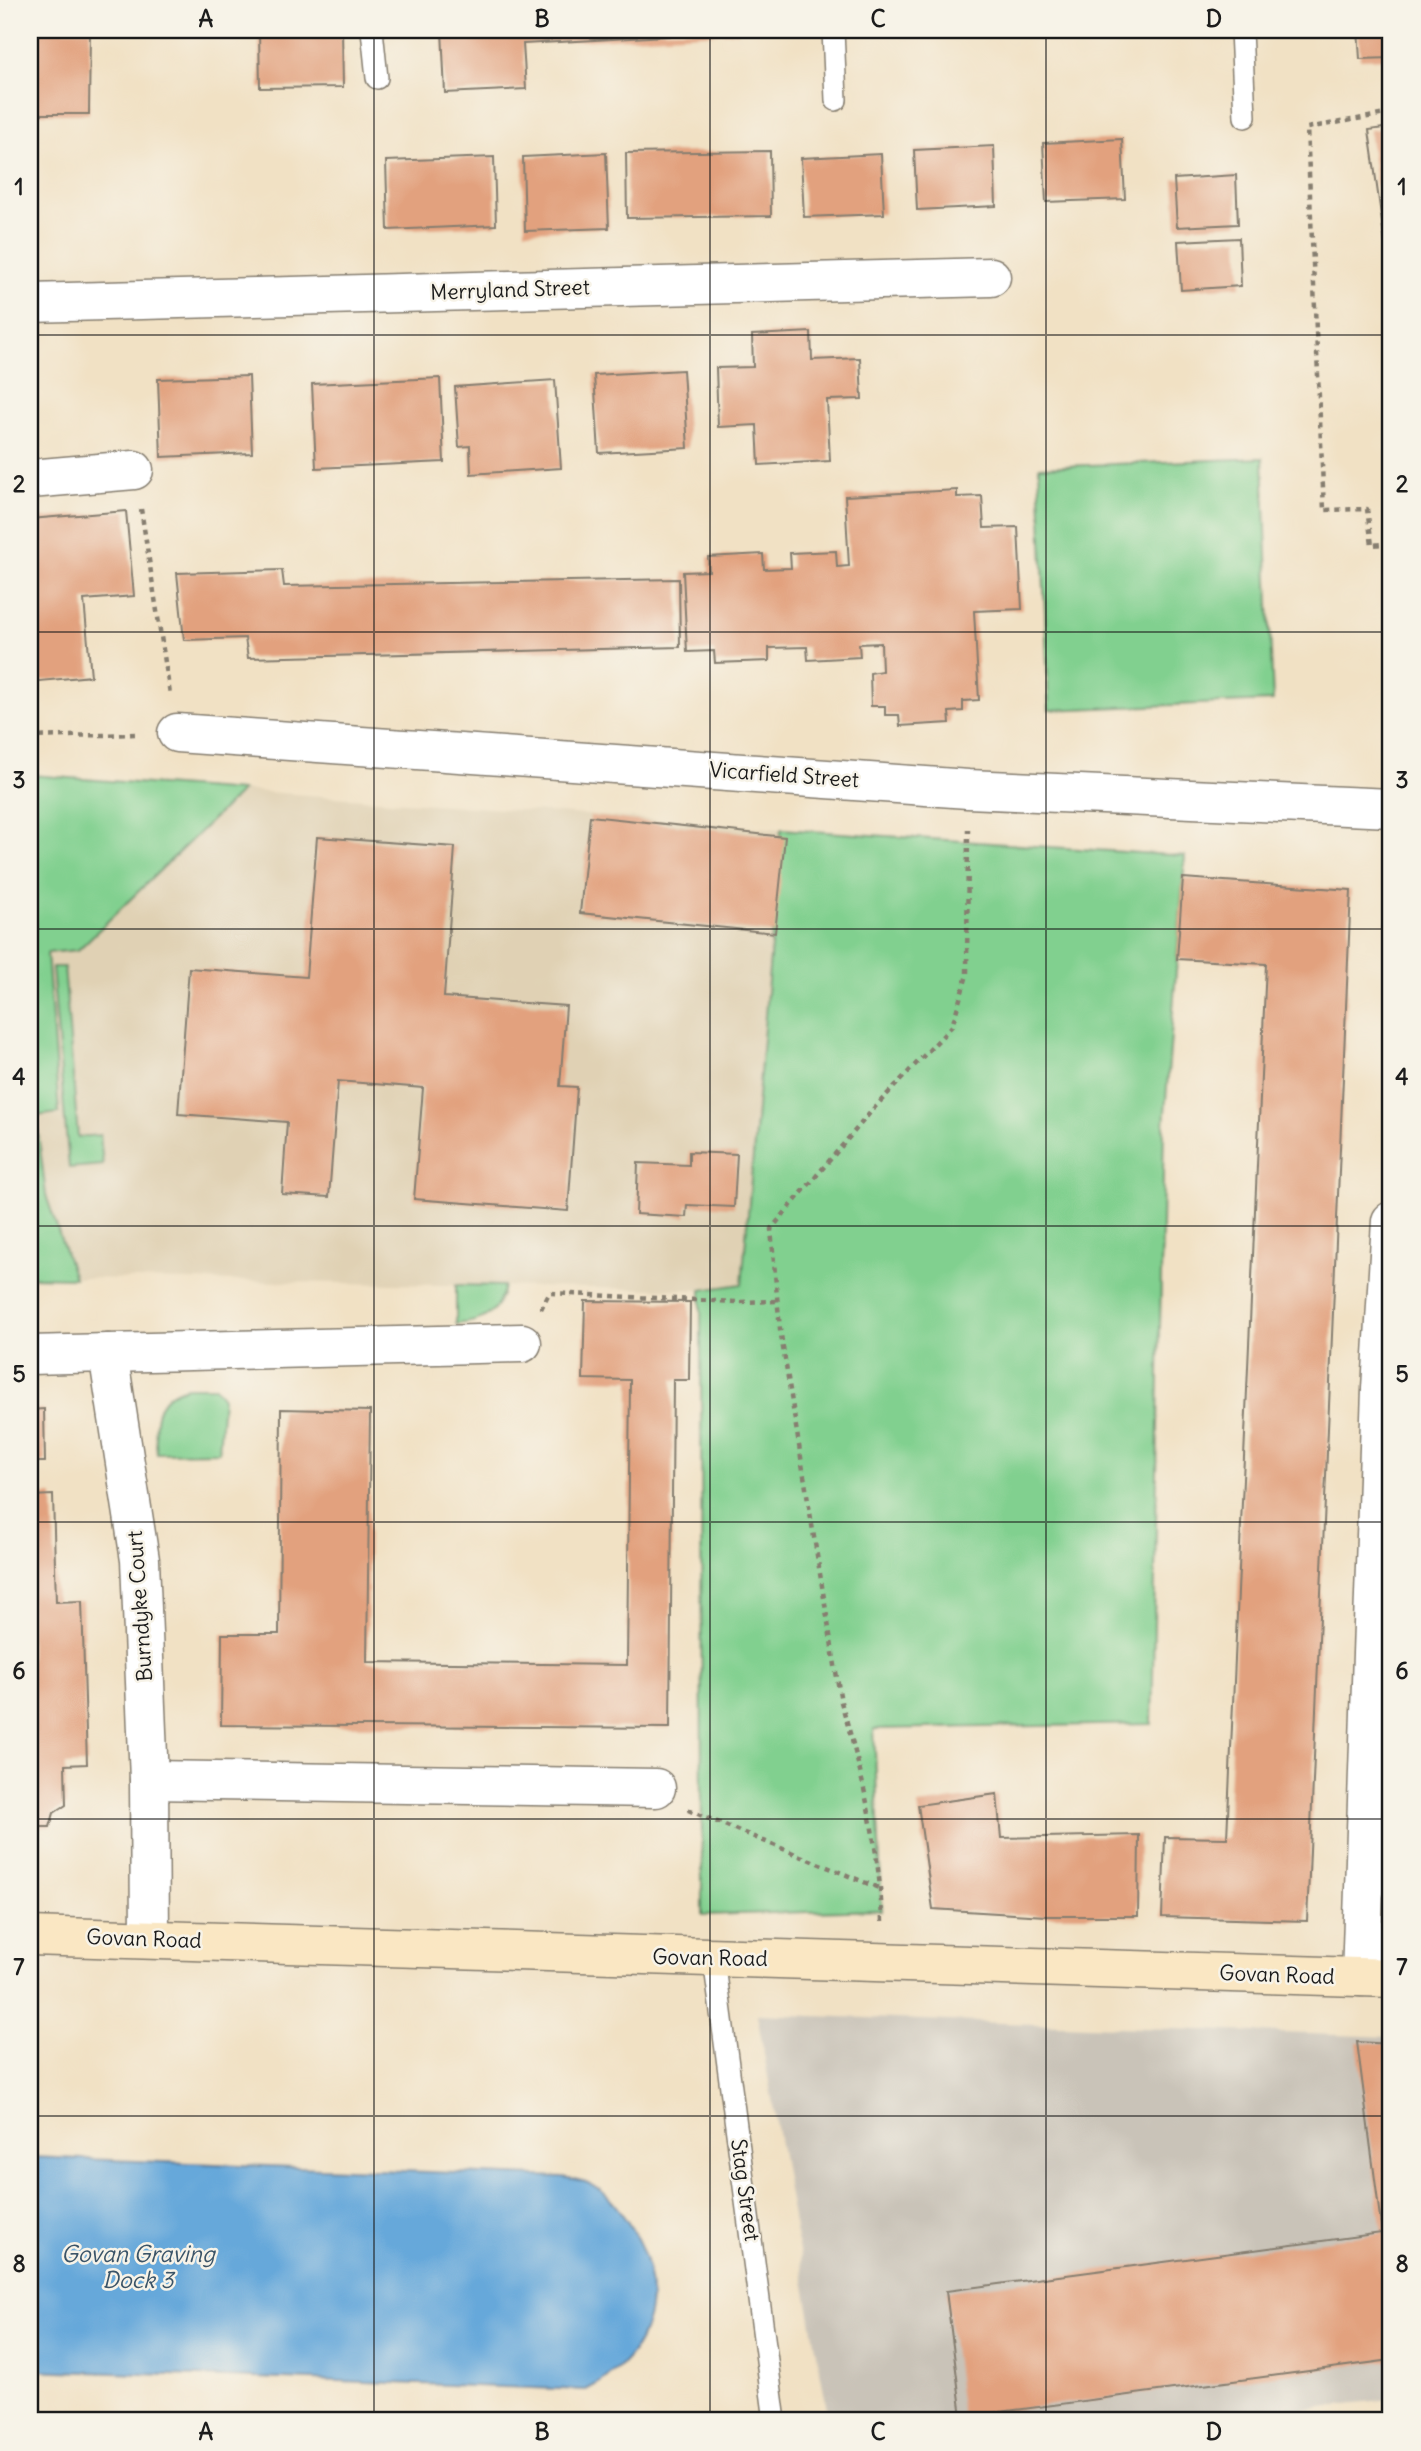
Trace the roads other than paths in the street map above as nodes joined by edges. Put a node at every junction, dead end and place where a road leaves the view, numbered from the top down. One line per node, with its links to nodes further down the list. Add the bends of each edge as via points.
1 (372, 30): 4 (lane)
2 (834, 30): 5 (lane)
3 (1241, 30): 6 (lane)
4 (377, 78)
5 (836, 100)
6 (1245, 117)
7 (991, 277): 8 (street, Merryland Street)
8 (30, 303)
9 (134, 470): 10 (street)
10 (30, 479)
11 (177, 733): 12 (street, Vicarfield Street, via 968,789)
12 (1391, 808)
13 (1391, 1221): 17 (street)
14 (522, 1343): 15 (street)
15 (108, 1353): 16 (street); 18 (street, Burndyke Court, via 140,1560)
16 (30, 1355)
17 (1386, 1389): 23 (street)
18 (149, 1780): 19 (street); 21 (street, Burndyke Court)
19 (656, 1788)
20 (30, 1936): 21 (street, Govan Road)
21 (149, 1939): 22 (street, Govan Road)
22 (714, 1959): 23 (street, Govan Road); 24 (lane, Stag Street)
23 (1376, 1978)
24 (775, 2421)

